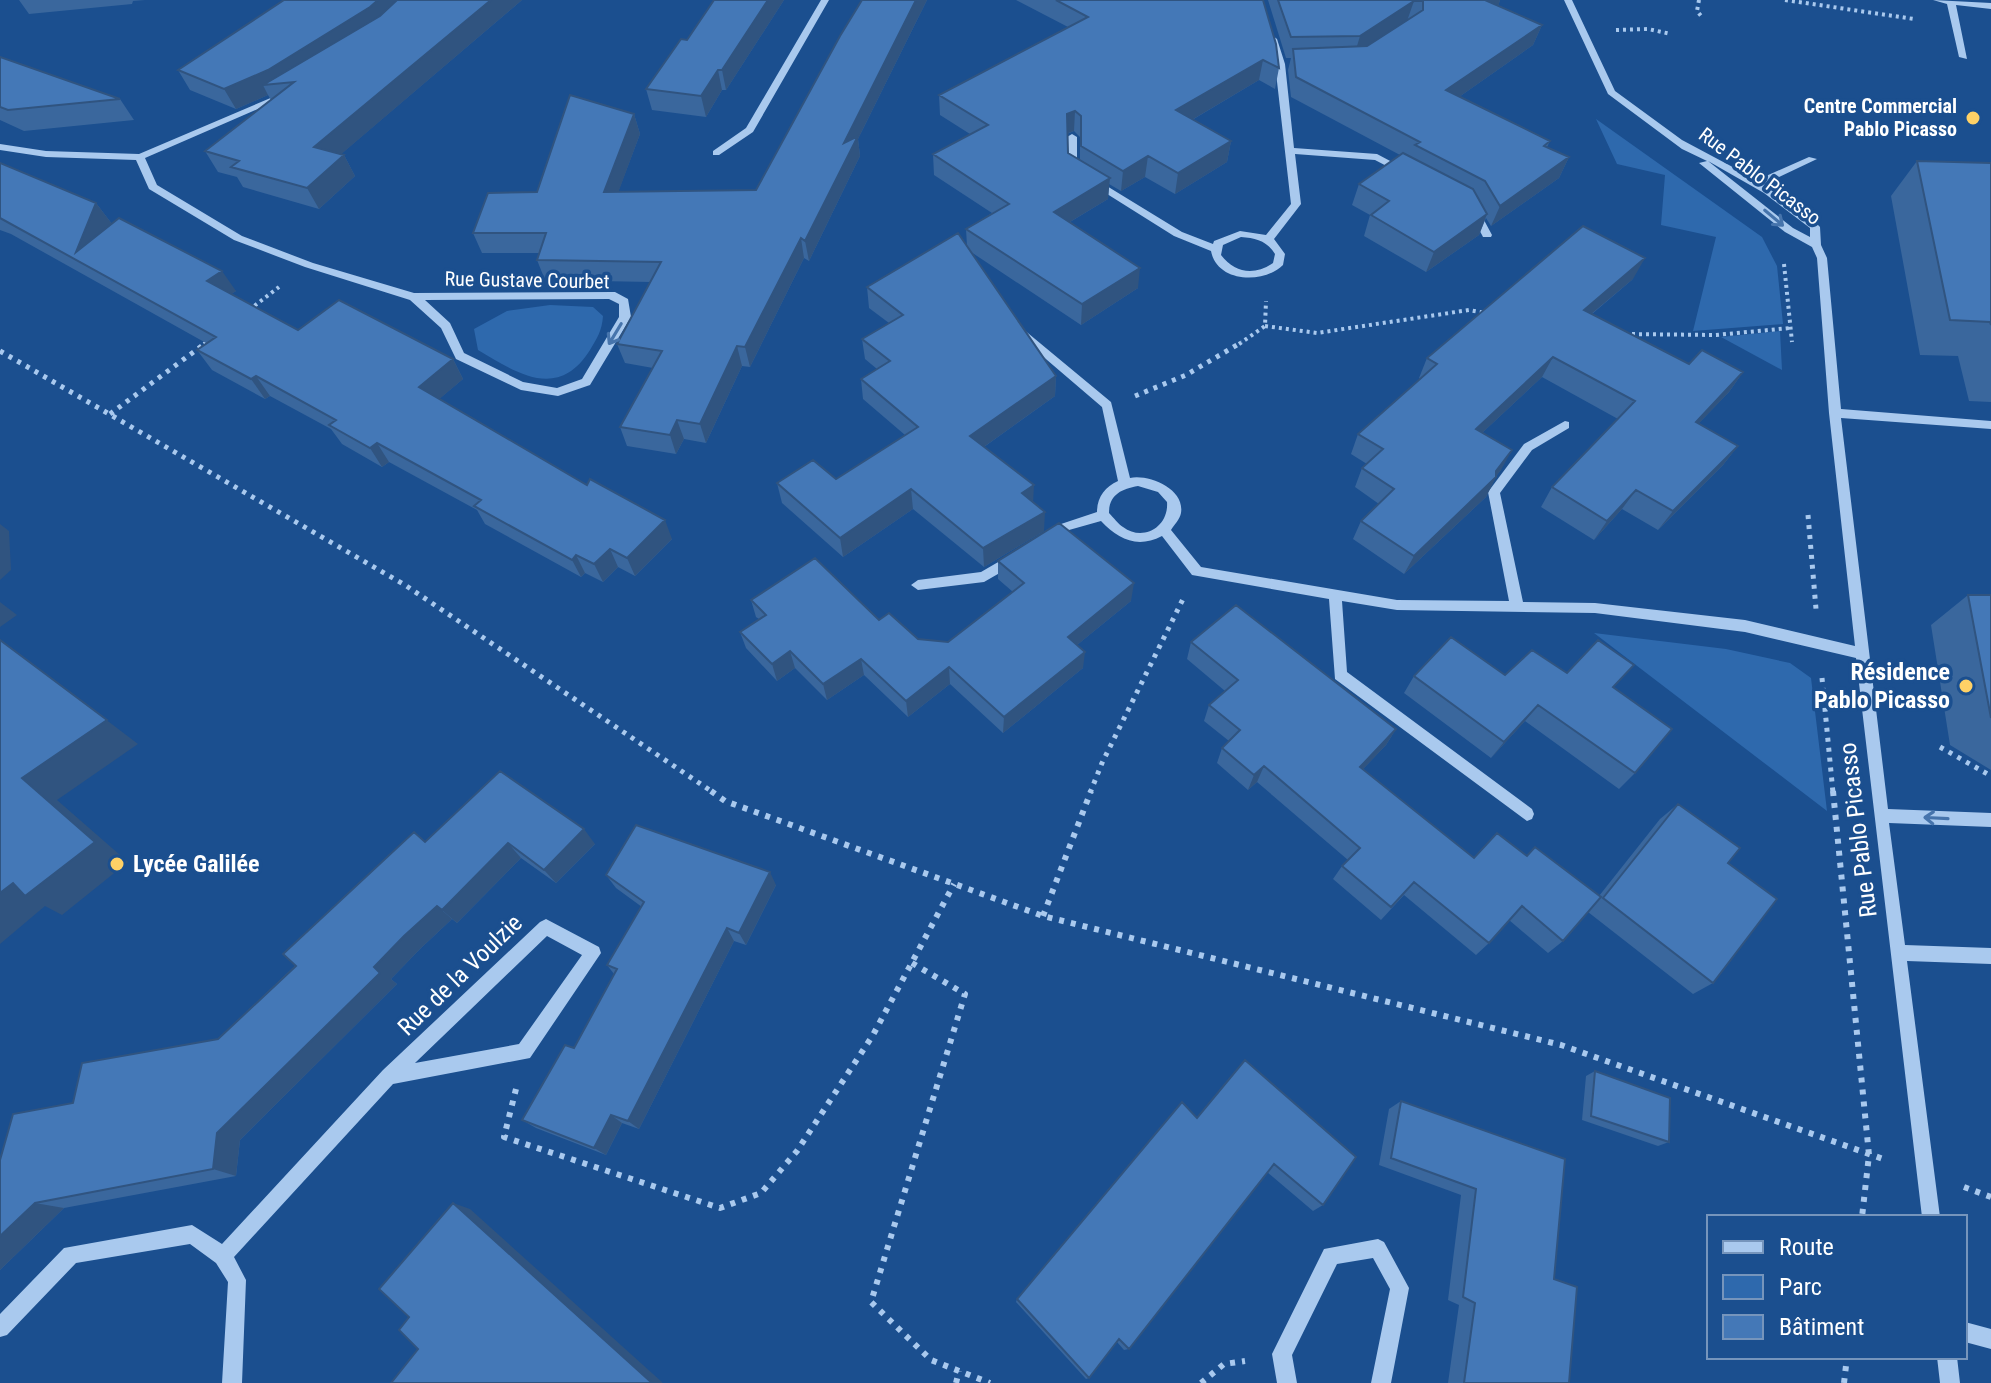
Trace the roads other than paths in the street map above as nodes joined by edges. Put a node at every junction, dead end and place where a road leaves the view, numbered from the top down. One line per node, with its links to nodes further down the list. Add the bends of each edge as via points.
1 (825, 0): 15 (street, via 750,130)
2 (1568, 0): 12 (street, Rue Pablo Picasso, via 1611,92)
3 (1937, 0): 4 (street)
4 (1951, 3): 5 (street); 7 (street)
5 (1991, 6)
6 (1267, 20): 8 (street)
7 (1964, 57)
8 (1280, 64): 9 (street); 14 (street)
9 (1296, 64)
10 (296, 89): 16 (street)
11 (1072, 137): 24 (street, via 1072,169 1178,234)
12 (1678, 142): 19 (street, Rue Pablo Picasso); 23 (street, Rue Pablo Picasso, one-way to 23, via 1789,230)
13 (0, 147): 16 (street)
14 (1292, 151): 18 (street, via 1377,157); 22 (street, via 1296,204)
15 (716, 153)
16 (140, 157): 25 (street, Rue Gustave Courbet, via 153,187 238,238)
17 (1812, 159): 19 (street)
18 (1417, 178)
19 (1756, 184): 23 (street, Rue Pablo Picasso, via 1815,227)
20 (1471, 206): 21 (street)
21 (1487, 235)
22 (1268, 240): 24 (street, via 1231,235); 24 (street, via 1279,249 1280,260 1258,275 1231,270 1219,261)
23 (1816, 245): 27 (street, Rue Pablo Picasso, via 1822,258)
24 (1215, 249)
25 (414, 297): 25 (street, Rue Gustave Courbet, one-way to 25, via 611,295 624,302 625,317 586,382 558,392 521,386 460,356 446,326)
26 (1023, 333): 30 (street, via 1107,405)
27 (1835, 413): 29 (street); 38 (street, Rue Pablo Picasso)
28 (1565, 425): 37 (street, via 1528,447 1494,492)
29 (1991, 425)
30 (1125, 483): 31 (street, via 1104,499); 32 (street, via 1150,483 1170,496 1176,514)
31 (1103, 515): 32 (street, via 1129,536); 33 (street, via 1065,527)
32 (1165, 531): 36 (street, via 1197,571)
33 (1038, 543)
34 (1025, 552): 35 (street, via 984,577)
35 (918, 585)
36 (1335, 595): 37 (street, via 1397,605); 39 (street, via 1340,675)
37 (1517, 607): 38 (street, via 1595,608 1745,626)
38 (1863, 654): 40 (street, Rue Pablo Picasso)
39 (1527, 814)
40 (1881, 816): 41 (street, one-way to 40); 42 (street, Rue Pablo Picasso)
41 (1991, 820)
42 (1899, 953): 43 (street); 45 (street, Rue Pablo Picasso)
43 (1991, 956)
44 (389, 1076): 44 (street, Rue de la Voulzie, via 524,1052 593,953 546,927); 46 (street, Rue de la Voulzie)
45 (1931, 1215)
46 (223, 1256): 47 (street, via 192,1234 71,1255); 51 (street, via 237,1280)
47 (0, 1328)
48 (1967, 1333): 49 (street)
49 (1991, 1339)
50 (1947, 1359): 54 (street)
51 (232, 1383)
52 (1287, 1383): 53 (street, via 1282,1354 1331,1256 1378,1248 1400,1288)
53 (1381, 1383)
54 (1950, 1383)

